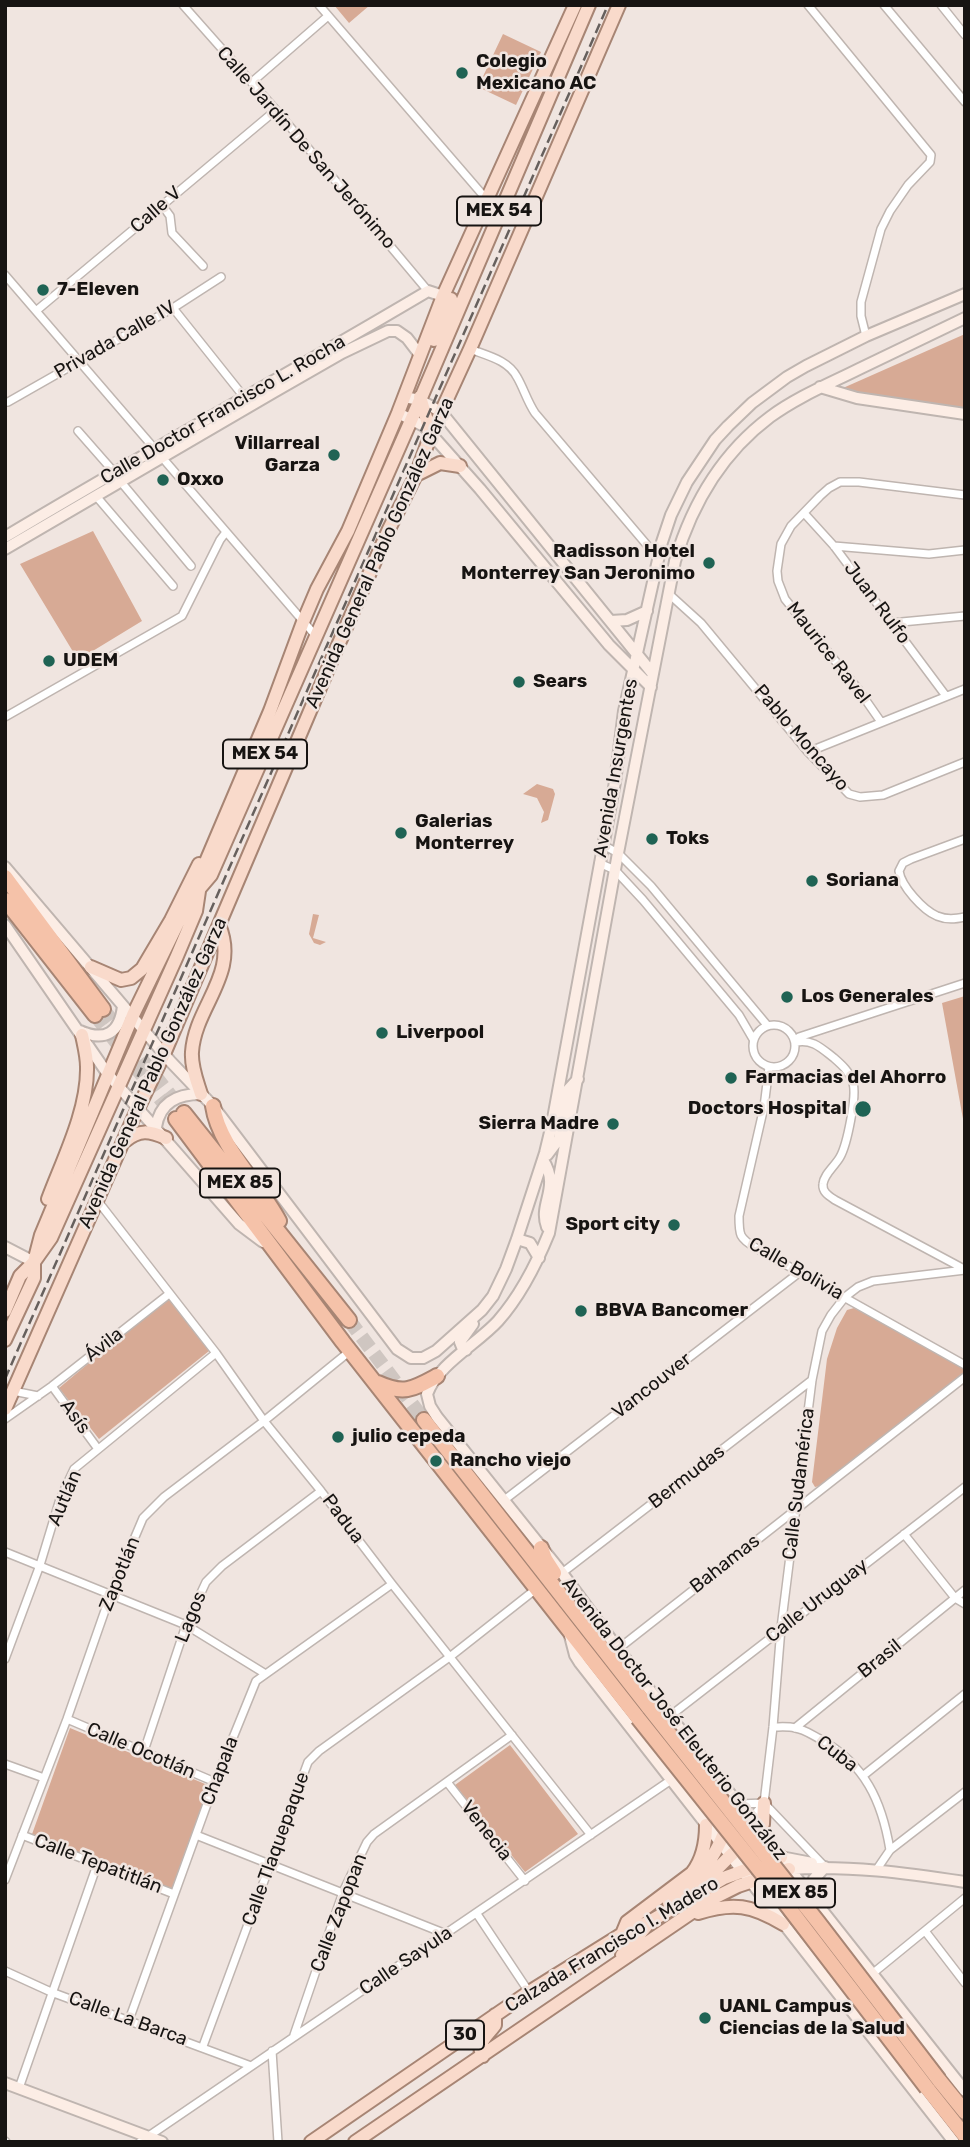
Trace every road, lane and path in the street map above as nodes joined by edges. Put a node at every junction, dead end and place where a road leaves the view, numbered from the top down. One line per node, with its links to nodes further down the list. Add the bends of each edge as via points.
1 (183, 5): 11 (street, Calle Jardín De San Jerónimo)
2 (320, 5): 9 (street)
3 (575, 5): 14 (main road, Avenida General Pablo González Garza / MEX 54)
4 (589, 5): 16 (main road, Avenida General Pablo González Garza / MEX 54)
5 (619, 5): 32 (main road, Avenida General Pablo González Garza / MEX 54)
6 (808, 5): 30 (street, via 932,157 881,229 861,302)
7 (884, 5): 12 (street)
8 (941, 5): 10 (street)
9 (328, 16): 11 (street); 14 (street)
10 (965, 36)
11 (252, 82): 13 (street, Calle Jardín De San Jerónimo)
12 (965, 102)
13 (276, 110): 15 (street, Calle V); 21 (street, Calle Jardín De San Jerónimo)
14 (486, 200): 16 (street); 20 (main road, Avenida General Pablo González Garza / MEX 54)
15 (162, 205): 17 (street, via 172,233); 26 (street, Calle V)
16 (496, 218): 39 (main road, Avenida General Pablo González Garza / MEX 54)
17 (203, 266)
18 (5, 275): 26 (street)
19 (221, 277): 25 (street, Privada Calle IV)
20 (450, 282): 23 (main road, Avenida General Pablo González Garza / MEX 54); 39 (main road, via 451,297 419,379)
21 (428, 291): 23 (main road); 27 (main road, Calle Doctor Francisco L. Rocha)
22 (965, 294): 24 (main road, Avenida Insurgentes)
23 (443, 296): 33 (main road, Avenida General Pablo González Garza / MEX 54)
24 (949, 301): 28 (main road, via 961,309); 30 (main road, Avenida Insurgentes)
25 (173, 307): 34 (street, Privada Calle IV); 37 (street)
26 (36, 311): 34 (street)
27 (382, 320): 29 (main road); 31 (main road, Calle Doctor Francisco L. Rocha)
28 (961, 320): 35 (main road, Avenida Insurgentes)
29 (388, 331): 31 (main road, Calle Doctor Francisco L. Rocha); 33 (main road, via 407,338)
30 (866, 336): 60 (main road, Avenida Insurgentes, via 788,377 728,426 682,491)
31 (340, 349): 36 (main road, Calle Doctor Francisco L. Rocha)
32 (470, 349): 42 (main road, Avenida General Pablo González Garza / MEX 54); 60 (street, via 510,367 527,402)
33 (420, 355): 38 (main road, Avenida General Pablo González Garza / MEX 54)
34 (80, 360): 40 (street, Privada Calle IV); 47 (street)
35 (820, 387): 43 (main road, via 856,398); 63 (main road, Avenida Insurgentes, via 772,416 740,444 705,488 682,537)
36 (271, 388): 37 (main road, Calle Doctor Francisco L. Rocha); 48 (main road, Calle Doctor Francisco L. Rocha)
37 (244, 397): 47 (main road, Calle Doctor Francisco L. Rocha)
38 (404, 397): 39 (main road); 41 (main road, Avenida General Pablo González Garza / MEX 54)
39 (420, 400): 42 (main road); 44 (main road, Avenida General Pablo González Garza / MEX 54); 46 (main road)
40 (8, 402)
41 (398, 412): 44 (main road); 67 (main road, Avenida General Pablo González Garza / MEX 54)
42 (441, 412): 46 (main road, Avenida General Pablo González Garza / MEX 54); 66 (main road)
43 (965, 414)
44 (411, 418): 46 (main road); 69 (main road, Avenida General Pablo González Garza / MEX 54)
45 (78, 431): 51 (street)
46 (431, 434): 49 (main road); 50 (main road, Avenida General Pablo González Garza / MEX 54)
47 (154, 448): 48 (street); 51 (main road, Calle Doctor Francisco L. Rocha)
48 (163, 457): 51 (main road, Calle Doctor Francisco L. Rocha); 55 (street)
49 (460, 466): 50 (main road, via 440,463); 71 (main road)
50 (416, 474): 92 (main road, Avenida General Pablo González Garza / MEX 54)
51 (117, 477): 53 (main road, Calle Doctor Francisco L. Rocha); 56 (main road, Calle Doctor Francisco L. Rocha); 61 (street)
52 (965, 495): 54 (street, Maurice Ravel, via 848,481 829,488)
53 (96, 496): 58 (main road, Calle Doctor Francisco L. Rocha); 62 (street)
54 (804, 513): 57 (street, Juan Rulfo); 77 (street, Maurice Ravel, via 781,544 777,571 781,591)
55 (226, 532): 67 (street); 76 (street, via 182,616)
56 (5, 537)
57 (834, 545): 59 (street, via 929,554); 68 (street, Juan Rulfo)
58 (5, 549)
59 (965, 550)
60 (658, 558): 64 (main road, Avenida Insurgentes)
61 (191, 566)
62 (173, 586)
63 (669, 594): 72 (main road, Avenida Insurgentes); 78 (street, Pablo Moncayo, via 701,622)
64 (648, 611): 66 (main road); 70 (main road, Avenida Insurgentes)
65 (965, 616): 68 (street)
66 (611, 621): 70 (main road)
67 (303, 622): 69 (street); 80 (main road, Avenida General Pablo González Garza / MEX 54)
68 (891, 623): 75 (street, Juan Rulfo)
69 (315, 635): 88 (main road, Avenida General Pablo González Garza / MEX 54, via 216,864)
70 (638, 653): 71 (main road, Avenida Insurgentes); 72 (main road)
71 (634, 670): 73 (main road); 82 (main road, Avenida Insurgentes)
72 (653, 674): 73 (main road, Avenida Insurgentes)
73 (651, 687): 83 (main road, Avenida Insurgentes)
74 (965, 689): 75 (street)
75 (946, 696): 77 (street)
76 (5, 717)
77 (881, 722): 78 (street)
78 (808, 752): 79 (street, Pablo Moncayo, via 844,791 860,797 883,795)
79 (965, 762)
80 (219, 831): 88 (main road, Avenida General Pablo González Garza / MEX 54, via 202,871); 93 (main road, via 142,968 121,980)
81 (965, 839): 90 (street, via 911,859 899,871 903,885 931,913 946,919)
82 (603, 845): 83 (street); 84 (main road, Avenida Insurgentes)
83 (618, 853): 86 (main road, Avenida Insurgentes); 96 (street)
84 (598, 863): 86 (street); 114 (main road, Avenida Insurgentes)
85 (5, 867): 93 (main road)
86 (615, 870): 99 (street, via 739,1015); 104 (main road, Avenida Insurgentes)
87 (5, 877): 89 (highway, via 99,1012)
88 (200, 889): 95 (main road, Avenida General Pablo González Garza / MEX 54, via 188,902); 97 (main road, Avenida General Pablo González Garza / MEX 54, via 196,911)
89 (5, 900)
90 (965, 917)
91 (5, 925): 98 (main road, MEX 85)
92 (219, 925): 101 (main road, Avenida General Pablo González Garza / MEX 54); 106 (main road, via 226,953 223,969 191,1054)
93 (91, 967): 95 (main road)
94 (965, 984): 100 (street)
95 (128, 1011): 97 (main road); 98 (main road, via 108,1034); 103 (main road, Avenida General Pablo González Garza / MEX 54)
96 (767, 1025): 99 (street); 100 (street, via 787,1028)
97 (144, 1029): 101 (main road); 105 (main road, Avenida General Pablo González Garza / MEX 54)
98 (81, 1033): 103 (main road, MEX 85); 111 (main road, via 88,1066)
99 (753, 1039): 102 (street, via 756,1058)
100 (795, 1040): 102 (street, via 788,1062); 123 (street, via 814,1042 848,1072 855,1088 845,1146 824,1178 824,1192)
101 (164, 1054): 106 (main road); 108 (main road, Avenida General Pablo González Garza / MEX 54)
102 (769, 1067): 124 (street, Calle Bolivia, via 739,1234)
103 (107, 1073): 105 (main road, MEX 85); 111 (main road, Avenida General Pablo González Garza / MEX 54)
104 (578, 1078): 114 (main road, via 567,1091 559,1139); 116 (main road, Avenida Insurgentes)
105 (118, 1087): 108 (main road, MEX 85); 109 (main road, Avenida General Pablo González Garza / MEX 54)
106 (201, 1094): 107 (main road); 110 (main road, via 186,1094 168,1102)
107 (214, 1106): 120 (highway, via 221,1136 268,1199); 127 (main road, Avenida Insurgentes, via 397,1349 411,1359 423,1358)
108 (138, 1109): 110 (main road, MEX 85); 113 (main road, Avenida General Pablo González Garza / MEX 54)
109 (105, 1118): 111 (main road); 122 (main road, Avenida General Pablo González Garza / MEX 54, via 51,1238)
110 (156, 1127): 112 (main road, MEX 85)
111 (79, 1133): 122 (main road)
112 (166, 1138): 113 (main road, via 141,1131); 119 (main road, MEX 85, via 239,1224)
113 (125, 1141): 115 (main road, Avenida General Pablo González Garza / MEX 54)
114 (543, 1160): 116 (main road, via 551,1176 545,1221); 117 (main road, Avenida Insurgentes)
115 (97, 1200): 125 (street, Padua); 140 (main road, Avenida General Pablo González Garza / MEX 54)
116 (549, 1233): 121 (main road, Avenida Insurgentes)
117 (517, 1239): 121 (main road, via 530,1243); 127 (main road, Avenida Insurgentes)
118 (5, 1247): 122 (main road)
119 (271, 1248): 120 (highway, Avenida Doctor José Eleuterio González / MEX 85, via 180,1116); 132 (highway, Avenida Doctor José Eleuterio González / MEX 85)
120 (296, 1253): 129 (highway, Avenida Doctor José Eleuterio González / MEX 85)
121 (539, 1258): 131 (main road, Avenida Insurgentes, via 517,1297)
122 (30, 1260): 128 (main road); 130 (main road, Avenida General Pablo González Garza / MEX 54, via 34,1278)
123 (965, 1270): 126 (street, Calle Sudamérica, via 873,1282)
124 (800, 1272): 126 (street, Calle Bolivia); 149 (street, Vancouver)
125 (169, 1294): 133 (street, Padua); 139 (street, Ávila)
126 (845, 1297): 134 (street, Calle Bolivia); 137 (street, Calle Sudamérica, via 822,1331)
127 (482, 1310): 131 (main road, via 460,1342)
128 (5, 1311)
129 (349, 1320)
130 (5, 1340)
131 (466, 1350): 135 (main road, Avenida Insurgentes)
132 (351, 1351): 138 (highway, Avenida Doctor José Eleuterio González / MEX 85); 145 (street, Zapotlán)
133 (216, 1353): 145 (street, Padua); 146 (street, Autlán)
134 (965, 1365)
135 (437, 1376): 138 (highway, via 406,1391); 149 (main road, Avenida Doctor José Eleuterio González, via 426,1394 429,1406)
136 (965, 1377): 150 (street, Bahamas)
137 (812, 1380): 150 (street, Calle Sudamérica); 155 (street, Bermudas)
138 (374, 1381): 157 (highway, Avenida Doctor José Eleuterio González / MEX 85)
139 (52, 1386): 141 (street, Ávila); 146 (street, Asís)
140 (13, 1391): 141 (street); 142 (main road, Avenida General Pablo González Garza / MEX 54)
141 (38, 1396): 143 (street, Ávila)
142 (5, 1409)
143 (5, 1419)
144 (424, 1420): 165 (highway, Avenida Doctor José Eleuterio González / MEX 85)
145 (264, 1421): 148 (street, Padua); 159 (street, Zapotlán, via 152,1507)
146 (98, 1449): 154 (street, Autlán, via 74,1469 66,1485)
147 (965, 1487): 151 (street, Calle Uruguay)
148 (321, 1491): 156 (street, Padua); 162 (street, Lagos, via 222,1566 206,1582)
149 (503, 1501): 152 (main road, Avenida Doctor José Eleuterio González)
150 (796, 1508): 163 (street, Calle Sudamérica); 166 (street, Bahamas)
151 (904, 1534): 160 (street); 163 (street, Calle Uruguay)
152 (541, 1548): 155 (main road, Avenida Doctor José Eleuterio González); 165 (highway, via 549,1566 584,1611)
153 (5, 1552): 154 (street)
154 (40, 1565): 159 (street); 168 (street, Autlán)
155 (562, 1573): 166 (main road, Avenida Doctor José Eleuterio González)
156 (392, 1584): 167 (street, Padua); 169 (street, Chapala)
157 (536, 1589): 164 (highway, Avenida Doctor José Eleuterio González / MEX 85); 167 (street, Calle Tlaquepaque)
158 (965, 1590): 160 (street, Brasil)
159 (110, 1596): 162 (street); 173 (street, Zapotlán)
160 (955, 1598): 161 (street); 175 (street, Brasil)
161 (965, 1604)
162 (186, 1625): 169 (street); 177 (street, Lagos)
163 (781, 1628): 172 (street, Calle Uruguay); 174 (street, Calle Sudamérica)
164 (568, 1629): 171 (highway, Avenida Doctor José Eleuterio González / MEX 85); 181 (main road, Avenida Doctor José Eleuterio González, via 580,1663)
165 (590, 1633): 171 (highway, Avenida Doctor José Eleuterio González / MEX 85)
166 (618, 1649): 172 (main road, Avenida Doctor José Eleuterio González)
167 (450, 1656): 176 (street, Padua); 197 (street, Calle Tlaquepaque, via 308,1762)
168 (5, 1659)
169 (264, 1673): 182 (street, Chapala, via 250,1691)
170 (965, 1694): 179 (street)
171 (644, 1713): 235 (highway, Avenida Doctor José Eleuterio González / MEX 85, bridge, via 776,1891)
172 (670, 1716): 184 (main road, Avenida Doctor José Eleuterio González)
173 (67, 1719): 177 (street, Calle Ocotlán); 180 (street, Zapotlán)
174 (773, 1727): 175 (street, Cuba); 187 (street, Calle Sudamérica)
175 (795, 1728): 179 (street, Cuba, via 843,1754)
176 (512, 1735): 183 (street, Calle Zapopan); 193 (street, Padua)
177 (144, 1751): 182 (street, Calle Ocotlán)
178 (5, 1764): 180 (street)
179 (864, 1775): 195 (street, Cuba, via 882,1813)
180 (44, 1778): 191 (street, Zapotlán)
181 (671, 1780): 188 (main road, Avenida Doctor José Eleuterio González); 193 (street, Calle Sayula)
182 (215, 1782): 192 (street, Chapala)
183 (447, 1782): 204 (street, Venecia); 206 (street, Calle Zapopan, via 374,1834)
184 (722, 1783): 186 (main road, Avenida Doctor José Eleuterio González); 188 (main road, via 722,1797 714,1808)
185 (965, 1792): 195 (street)
186 (737, 1802): 187 (street); 189 (main road, Avenida Doctor José Eleuterio González); 194 (main road)
187 (764, 1803): 189 (street); 190 (main road); 199 (street)
188 (693, 1809): 194 (main road, Avenida Doctor José Eleuterio González)
189 (751, 1819): 190 (main road, Avenida Doctor José Eleuterio González); 194 (main road)
190 (760, 1830): 194 (main road); 196 (main road, Avenida Doctor José Eleuterio González)
191 (22, 1835): 198 (street, Calle Tepatitlán); 203 (street, Zapotlán)
192 (196, 1835): 197 (street); 208 (street, Chapala)
193 (591, 1835): 204 (street, Calle Sayula)
194 (718, 1843): 202 (main road, Avenida Doctor José Eleuterio González); 210 (main road); 214 (main road, via 703,1872); 218 (main road, via 706,1841 692,1873 626,1922)
195 (891, 1850): 201 (street)
196 (781, 1857): 199 (main road); 200 (main road, Avenida Doctor José Eleuterio González); 202 (main road, Calzada Francisco I. Madero / 30)
197 (271, 1863): 206 (street); 230 (street, Calle Tlaquepaque)
198 (97, 1865): 208 (street, Calle Tepatitlán); 224 (street)
199 (825, 1867): 200 (main road); 201 (main road); 207 (main road)
200 (789, 1869): 202 (main road, Calzada Francisco I. Madero / 30); 207 (main road, Avenida Doctor José Eleuterio González)
201 (877, 1870): 205 (main road)
202 (745, 1876): 210 (main road, Calzada Francisco I. Madero / 30, via 724,1878); 213 (main road, Calzada Francisco I. Madero / 30); 215 (main road, Avenida Doctor José Eleuterio González)
203 (5, 1880)
204 (525, 1881): 212 (street, Calle Sayula)
205 (965, 1882)
206 (343, 1892): 217 (street); 229 (street, Calle Zapopan)
207 (809, 1893): 211 (main road, Avenida Doctor José Eleuterio González)
208 (174, 1894): 228 (street, Chapala)
209 (965, 1898): 216 (street)
210 (685, 1899): 214 (main road, Calzada Francisco I. Madero / 30)
211 (820, 1908): 215 (main road, via 802,1901 789,1909); 221 (main road, Avenida Doctor José Eleuterio González)
212 (477, 1914): 217 (street, Calle Sayula); 225 (street)
213 (685, 1918): 215 (main road, via 740,1906 761,1911); 219 (main road, Calzada Francisco I. Madero / 30)
214 (651, 1921): 218 (main road, Calzada Francisco I. Madero / 30); 219 (main road)
215 (784, 1926): 226 (main road, Avenida Doctor José Eleuterio González)
216 (925, 1931): 221 (street); 222 (street)
217 (446, 1934): 229 (street, Calle Sayula)
218 (622, 1934): 225 (main road, Calzada Francisco I. Madero / 30)
219 (611, 1969): 232 (main road, Calzada Francisco I. Madero / 30)
220 (5, 1971): 224 (street, Calle La Barca)
221 (872, 1973): 223 (main road, Avenida Doctor José Eleuterio González)
222 (965, 1983)
223 (881, 1985): 226 (main road, via 858,1985 849,1998); 237 (main road, Avenida Doctor José Eleuterio González)
224 (51, 1992): 228 (street, Calle La Barca); 236 (street)
225 (528, 1993): 227 (main road, Calzada Francisco I. Madero / 30)
226 (849, 2008): 245 (main road, Avenida Doctor José Eleuterio González)
227 (495, 2015): 232 (main road, via 495,2025 480,2045); 243 (main road, Calzada Francisco I. Madero / 30)
228 (129, 2020): 230 (street, Calle La Barca)
229 (294, 2036): 231 (street, Calle Sayula)
230 (203, 2046): 233 (street, Calle La Barca)
231 (272, 2051): 233 (street, Calle Sayula); 242 (street)
232 (483, 2056): 244 (main road, Calzada Francisco I. Madero / 30)
233 (251, 2066): 240 (street, Calle Sayula)
234 (5, 2083): 236 (main road)
235 (933, 2084): 238 (highway, Avenida Doctor José Eleuterio González / MEX 85); 239 (highway, Avenida Doctor José Eleuterio González / MEX 85)
236 (19, 2088): 240 (main road)
237 (965, 2091)
238 (965, 2112)
239 (965, 2136)
240 (144, 2139): 241 (main road)
241 (162, 2142)
242 (278, 2142)
243 (311, 2142)
244 (355, 2142)
245 (954, 2142)

